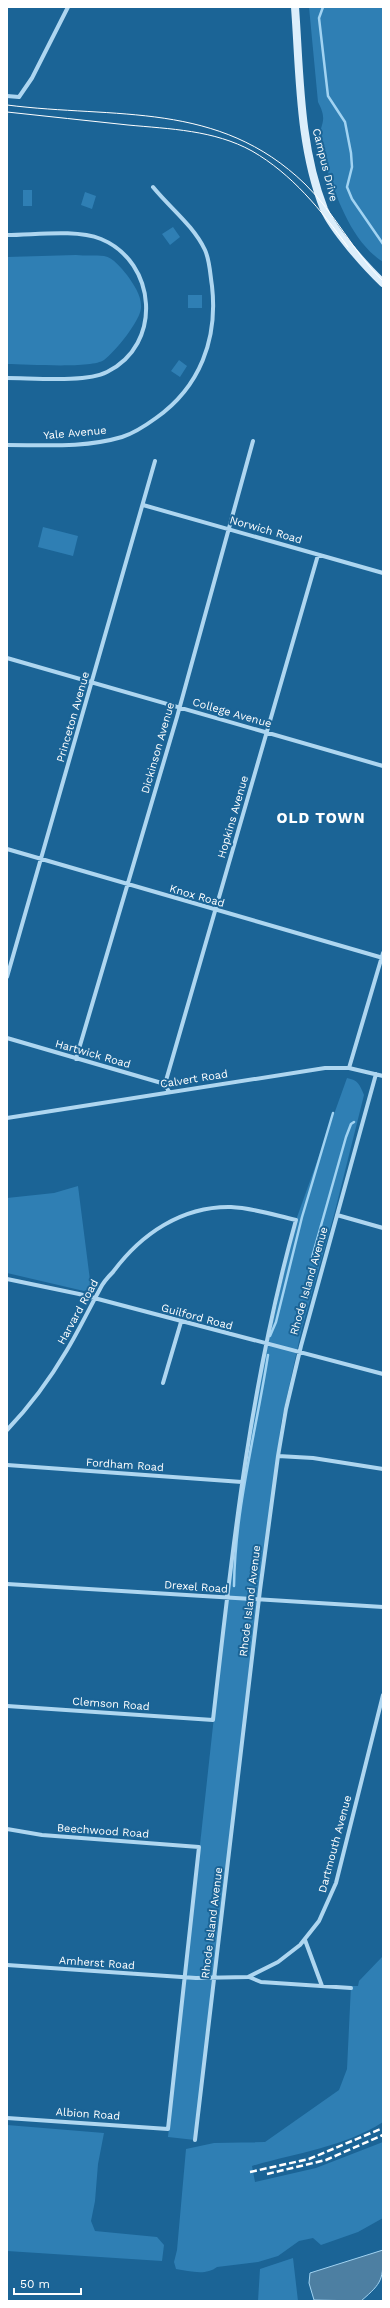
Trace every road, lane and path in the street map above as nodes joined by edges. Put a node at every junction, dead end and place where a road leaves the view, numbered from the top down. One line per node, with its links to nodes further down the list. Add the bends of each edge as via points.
1 (68, 7): 3 (street, via 32,78 19,97)
2 (295, 7): 6 (main road, Campus Drive, via 305,139 325,210 351,248)
3 (7, 96)
4 (153, 187): 9 (street, Yale Avenue, via 198,239 208,261 214,305 213,322 207,351 194,380 170,408 140,429 124,436 90,443)
5 (7, 235): 7 (street, via 82,235 106,242 121,251 137,270 145,287 147,307 145,325 136,344 122,362 106,372 86,378)
6 (383, 283)
7 (7, 378)
8 (253, 441): 12 (street, Dickinson Avenue)
9 (7, 445)
10 (155, 461): 11 (street, Princeton Avenue)
11 (144, 505): 12 (street, Norwich Road); 16 (street, Princeton Avenue)
12 (230, 529): 13 (street, Norwich Road); 17 (street, Dickinson Avenue)
13 (318, 555): 14 (street, Norwich Road); 18 (street, Hopkins Avenue)
14 (383, 573)
15 (7, 658): 16 (street, College Avenue)
16 (92, 683): 17 (street, College Avenue); 21 (street, Princeton Avenue)
17 (179, 708): 18 (street, College Avenue); 22 (street, Dickinson Avenue)
18 (266, 733): 19 (street, College Avenue); 23 (street, Hopkins Avenue)
19 (383, 766)
20 (7, 849): 21 (street, Knox Road)
21 (41, 859): 22 (street, Knox Road); 25 (street, Princeton Avenue)
22 (127, 884): 23 (street, Knox Road); 27 (street, Dickinson Avenue)
23 (215, 911): 24 (street, Knox Road); 31 (street, Hopkins Avenue)
24 (383, 956): 28 (street)
25 (7, 978)
26 (7, 1038): 27 (street, Hartwick Road)
27 (76, 1058): 31 (street, Hartwick Road)
28 (349, 1068): 29 (street, Calvert Road); 32 (street, Calvert Road, via 324,1068)
29 (376, 1074): 30 (street, Calvert Road); 34 (street, Rhode Island Avenue)
30 (383, 1076)
31 (165, 1084): 32 (street)
32 (169, 1092): 33 (street, Calvert Road)
33 (7, 1118)
34 (337, 1215): 36 (street); 41 (street, Rhode Island Avenue)
35 (296, 1220): 38 (street, Harvard Road, via 238,1208 217,1208 185,1215 155,1230 134,1246 100,1288); 40 (street, Rhode Island Avenue)
36 (383, 1228)
37 (7, 1279): 38 (street, Guilford Road)
38 (96, 1298): 39 (street, Guilford Road); 44 (street, Harvard Road, via 47,1381)
39 (181, 1322): 40 (street, Guilford Road); 43 (street)
40 (265, 1344): 41 (street, Guilford Road); 48 (street, Rhode Island Avenue)
41 (299, 1352): 42 (street, Guilford Road); 45 (street, Rhode Island Avenue)
42 (383, 1374)
43 (164, 1383)
44 (7, 1430)
45 (278, 1456): 47 (street, via 320,1459); 51 (street, Rhode Island Avenue)
46 (7, 1465): 48 (street, Fordham Road)
47 (383, 1469)
48 (242, 1482): 50 (street, Rhode Island Avenue)
49 (7, 1584): 50 (street, Drexel Road)
50 (227, 1597): 51 (street, Drexel Road); 55 (street, Rhode Island Avenue)
51 (259, 1600): 52 (street, Drexel Road); 62 (street, Rhode Island Avenue)
52 (383, 1607)
53 (383, 1695): 58 (street, Dartmouth Avenue, via 336,1883 319,1921)
54 (7, 1706): 55 (street, Clemson Road)
55 (213, 1720)
56 (7, 1829): 57 (street, Beechwood Road, via 42,1836)
57 (199, 1847): 60 (street, Rhode Island Avenue)
58 (305, 1940): 61 (street, Dartmouth Avenue, via 289,1955); 63 (street)
59 (7, 1965): 60 (street, Amherst Road)
60 (185, 1977): 62 (street, Amherst Road); 66 (street, Rhode Island Avenue)
61 (248, 1977): 62 (street, Dartmouth Avenue); 63 (street, via 261,1982)
62 (214, 1978): 67 (street, Rhode Island Avenue)
63 (322, 1986): 64 (street)
64 (351, 1988)
65 (7, 2118): 66 (street, Albion Road)
66 (168, 2129)
67 (195, 2140)

